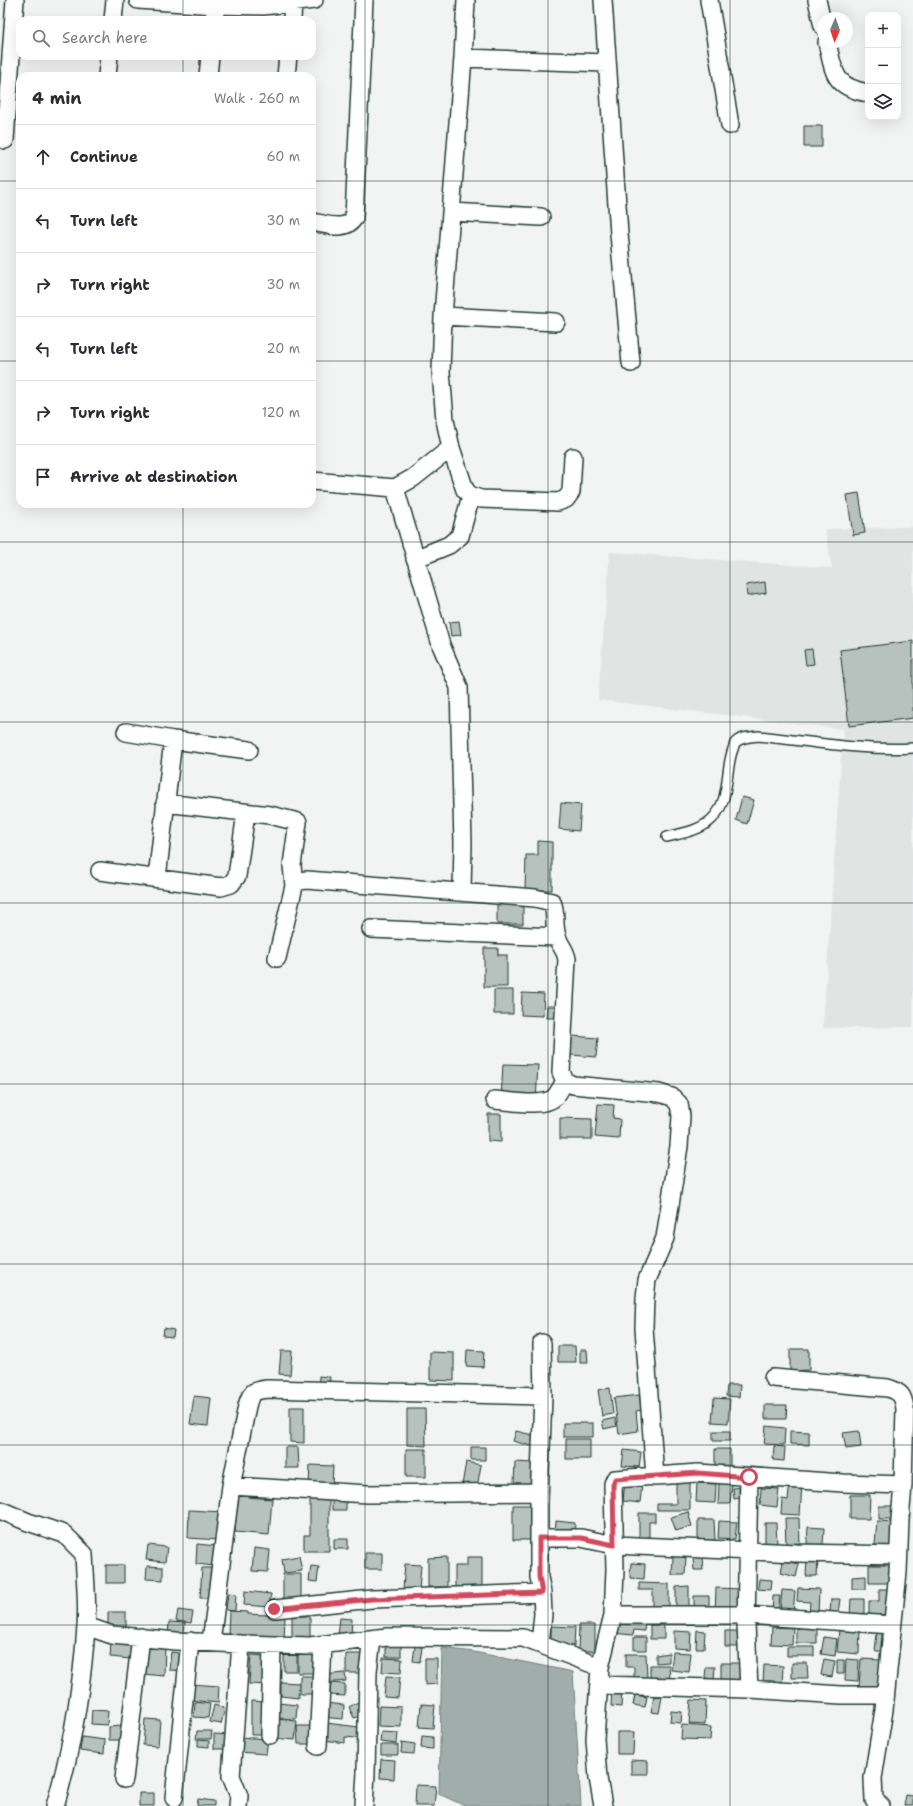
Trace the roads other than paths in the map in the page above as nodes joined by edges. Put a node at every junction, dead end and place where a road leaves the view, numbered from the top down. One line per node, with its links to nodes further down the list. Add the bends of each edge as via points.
1 (16, 0): 26 (street)
2 (115, 0): 13 (street)
3 (138, 0): 11 (street)
4 (314, 0): 10 (street)
5 (364, 0): 29 (street, via 354,218 350,224 343,226)
6 (466, 0): 16 (street)
7 (603, 0): 20 (street)
8 (709, 0): 25 (street)
9 (817, 0): 12 (street)
10 (293, 1): 11 (street, via 263,6); 14 (street)
11 (220, 8)
12 (820, 12)
13 (113, 16)
14 (292, 16)
15 (828, 48): 24 (street, via 833,69 839,80 847,88)
16 (463, 58): 20 (street); 27 (street)
17 (109, 60): 21 (street)
18 (210, 60): 22 (street)
19 (288, 60): 23 (street)
20 (607, 63): 32 (street)
21 (107, 72)
22 (208, 72)
23 (286, 72)
24 (865, 92)
25 (730, 125)
26 (5, 140)
27 (451, 212): 28 (street); 30 (street)
28 (541, 217)
29 (316, 223)
30 (443, 316): 31 (street); 33 (street, via 441,372 445,420)
31 (556, 322)
32 (631, 363)
33 (451, 448): 36 (street, via 413,478); 37 (street, via 465,490)
34 (573, 457): 37 (street, via 571,492 566,499 558,502 481,499)
35 (316, 480): 36 (street)
36 (395, 488): 38 (street)
37 (471, 496): 38 (street, via 460,536 448,545)
38 (415, 559): 49 (street, via 441,645 459,687)
39 (126, 732): 40 (street)
40 (173, 740): 42 (street); 43 (street)
41 (913, 748): 45 (lane, via 841,746 758,736 744,737 735,743 722,804 712,818 701,827)
42 (249, 750)
43 (165, 803): 44 (street); 47 (street)
44 (246, 813): 47 (street, via 237,876 231,884 221,887); 48 (street, via 270,815 298,822 292,865)
45 (667, 837)
46 (100, 871): 47 (street)
47 (157, 878)
48 (294, 886): 49 (street, via 299,881 307,880); 52 (street)
49 (462, 892): 51 (street, via 535,898 552,902)
50 (371, 929): 51 (street)
51 (557, 937): 53 (street, via 566,950 567,959 561,1072)
52 (277, 958)
53 (565, 1081): 54 (street, via 555,1097 548,1102); 58 (street, via 573,1085 658,1093 672,1097 679,1104 679,1146 665,1238 648,1280 645,1298 644,1328)
54 (496, 1100)
55 (542, 1344): 57 (street)
56 (773, 1378): 61 (street, via 898,1391 903,1397 905,1408)
57 (543, 1396): 60 (street, via 256,1390 250,1395 247,1406); 62 (street)
58 (655, 1477): 59 (street, via 698,1473); 65 (street, via 615,1479)
59 (749, 1477): 61 (street); 66 (street)
60 (231, 1486): 62 (street, via 368,1494); 77 (street)
61 (903, 1486): 67 (street)
62 (539, 1492): 64 (street)
63 (0, 1510): 73 (street, via 64,1534 84,1554)
64 (539, 1538): 65 (street, via 581,1538); 68 (street, via 539,1577)
65 (614, 1545): 66 (street); 70 (street)
66 (748, 1551): 67 (street); 71 (street)
67 (898, 1555): 72 (street)
68 (542, 1593): 69 (street, via 372,1599); 79 (street)
69 (274, 1609)
70 (613, 1615): 71 (street); 82 (street)
71 (747, 1615): 72 (street); 84 (street)
72 (892, 1625): 85 (street)
73 (86, 1626): 74 (street, via 112,1634); 90 (street, via 79,1700)
74 (141, 1637): 76 (street); 88 (street)
75 (372, 1639): 79 (street, via 523,1638); 81 (street); 92 (street, via 368,1672)
76 (190, 1641): 77 (street); 89 (street)
77 (211, 1642): 78 (street)
78 (241, 1644): 80 (street); 91 (street, via 231,1776 239,1796)
79 (540, 1644): 82 (street)
80 (272, 1645): 81 (street); 86 (street)
81 (323, 1645): 87 (street)
82 (600, 1667): 83 (street)
83 (599, 1685): 84 (street); 93 (street, via 595,1739)
84 (749, 1689): 85 (street)
85 (885, 1695): 94 (street, via 873,1778 874,1800)
86 (270, 1735)
87 (318, 1746)
88 (124, 1779)
89 (174, 1798)
90 (55, 1806)
91 (238, 1806)
92 (364, 1806)
93 (603, 1806)
94 (881, 1806)

